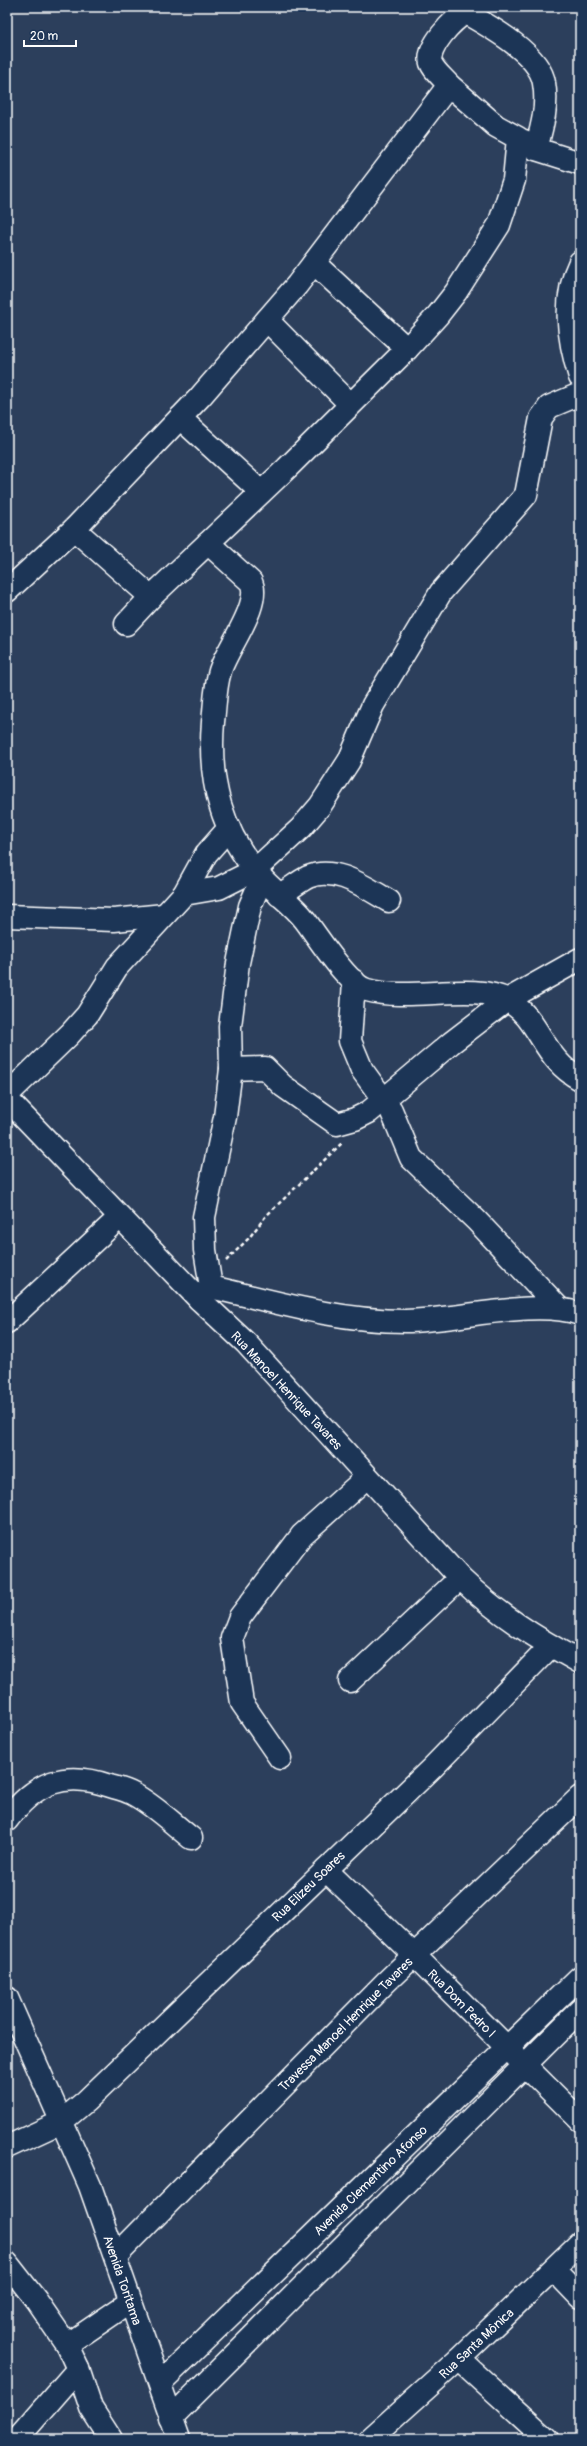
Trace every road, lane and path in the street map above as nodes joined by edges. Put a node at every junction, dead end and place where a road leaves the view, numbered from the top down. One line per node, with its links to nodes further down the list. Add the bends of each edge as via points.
1 (449, 85): 2 (street, via 496,126); 3 (street, via 432,65 430,56 435,44 456,17 466,13 507,37 531,59 544,81 545,115); 6 (street)
2 (518, 138): 3 (street); 8 (street, via 514,180 499,225 456,292)
3 (536, 149): 4 (street)
4 (580, 163)
5 (580, 262): 9 (street, via 568,314 568,334)
6 (314, 263): 7 (street); 8 (street)
7 (267, 320): 11 (street); 12 (street)
8 (407, 349): 11 (street)
9 (580, 377)
10 (580, 394): 20 (street, via 549,407 542,418 526,495 441,592 373,705 349,761 320,806)
11 (350, 404): 13 (street)
12 (180, 418): 13 (street); 14 (street)
13 (261, 492): 15 (street)
14 (74, 529): 16 (street); 17 (street)
15 (208, 543): 17 (street); 19 (street, via 251,582 255,589 253,603 219,673 215,705 212,751 216,796)
16 (7, 590)
17 (151, 597): 18 (street)
18 (126, 624)
19 (229, 828): 20 (street); 21 (street, via 206,854)
20 (258, 874): 21 (street, via 219,888); 22 (street); 29 (street, via 238,963 230,1026)
21 (184, 894): 24 (street)
22 (279, 895): 23 (street, via 309,877 325,873 358,883); 27 (street, via 304,918 332,957)
23 (389, 901)
24 (164, 915): 25 (street, via 114,920); 31 (street, via 117,966 87,1015)
25 (7, 916)
26 (580, 959): 28 (street)
27 (354, 981): 28 (street, via 364,990 396,996 480,992 493,993); 33 (street, via 350,1041 362,1070)
28 (507, 1000): 30 (street, via 528,1018 556,1060 569,1073); 33 (street)
29 (231, 1069): 34 (street, via 266,1068 283,1086 337,1124); 36 (street, via 225,1117 204,1217)
30 (580, 1079)
31 (7, 1095)
32 (7, 1099): 35 (street, Rua Manoel Henrique Tavares)
33 (384, 1100): 34 (street); 37 (street, via 391,1110 411,1158 476,1220)
34 (355, 1119): 36 (path, via 348,1138 265,1217)
35 (120, 1217): 36 (street, Rua Manoel Henrique Tavares); 39 (street)
36 (207, 1288): 37 (street, via 318,1312 372,1320 406,1321); 40 (street, Rua Manoel Henrique Tavares, via 246,1343)
37 (559, 1308): 38 (street)
38 (580, 1314)
39 (7, 1322)
40 (367, 1477): 41 (street, Rua Manoel Henrique Tavares); 45 (street, via 302,1535 240,1617 232,1638 242,1703)
41 (460, 1578): 42 (street, Rua Manoel Henrique Tavares, via 488,1605 522,1630); 44 (street)
42 (551, 1646): 43 (street, Rua Manoel Henrique Tavares); 49 (street, Rua Elizeu Soares, via 433,1767)
43 (580, 1662)
44 (350, 1681)
45 (280, 1758)
46 (580, 1797): 50 (street, Travessa Manoel Henrique Tavares)
47 (7, 1820): 48 (street, via 16,1808 55,1780 72,1778 98,1781 132,1793)
48 (191, 1838)
49 (326, 1870): 50 (street, Rua Dom Pedro I); 58 (street, Rua Elizeu Soares, via 86,2101)
50 (414, 1954): 55 (street, Rua Dom Pedro I); 63 (street, Travessa Manoel Henrique Tavares)
51 (580, 1977): 55 (street, Avenida Clementino Afonso)
52 (7, 1998): 54 (street, Avenida Toritama)
53 (580, 2010): 56 (street, Avenida Clementino Afonso)
54 (14, 2035): 58 (street, Avenida Toritama)
55 (507, 2047): 56 (street, Rua Dom Pedro I); 60 (street, Avenida Clementino Afonso)
56 (524, 2064): 57 (street, Rua Dom Pedro I); 61 (street, Avenida Clementino Afonso)
57 (580, 2120)
58 (61, 2122): 59 (street, Rua Elizeu Soares); 63 (street, Avenida Toritama, via 90,2186)
59 (7, 2147)
60 (380, 2169): 61 (street); 71 (street, Avenida Clementino Afonso)
61 (402, 2187): 72 (street, Avenida Clementino Afonso)
62 (580, 2244): 65 (street, Rua Santa Mônica)
63 (116, 2256): 67 (street, Avenida Toritama)
64 (7, 2263): 68 (street)
65 (554, 2270): 66 (street); 69 (street, Rua Santa Mônica)
66 (580, 2298)
67 (130, 2302): 68 (street); 71 (street, Avenida Toritama)
68 (67, 2345): 70 (street)
69 (459, 2359): 76 (street, Rua Santa Mônica); 77 (street)
70 (78, 2369): 73 (street); 74 (street, via 91,2408)
71 (160, 2383): 72 (street, Avenida Toritama)
72 (171, 2418): 75 (street, Avenida Toritama)
73 (18, 2439)
74 (111, 2439)
75 (179, 2439)
76 (370, 2439)
77 (547, 2439)

